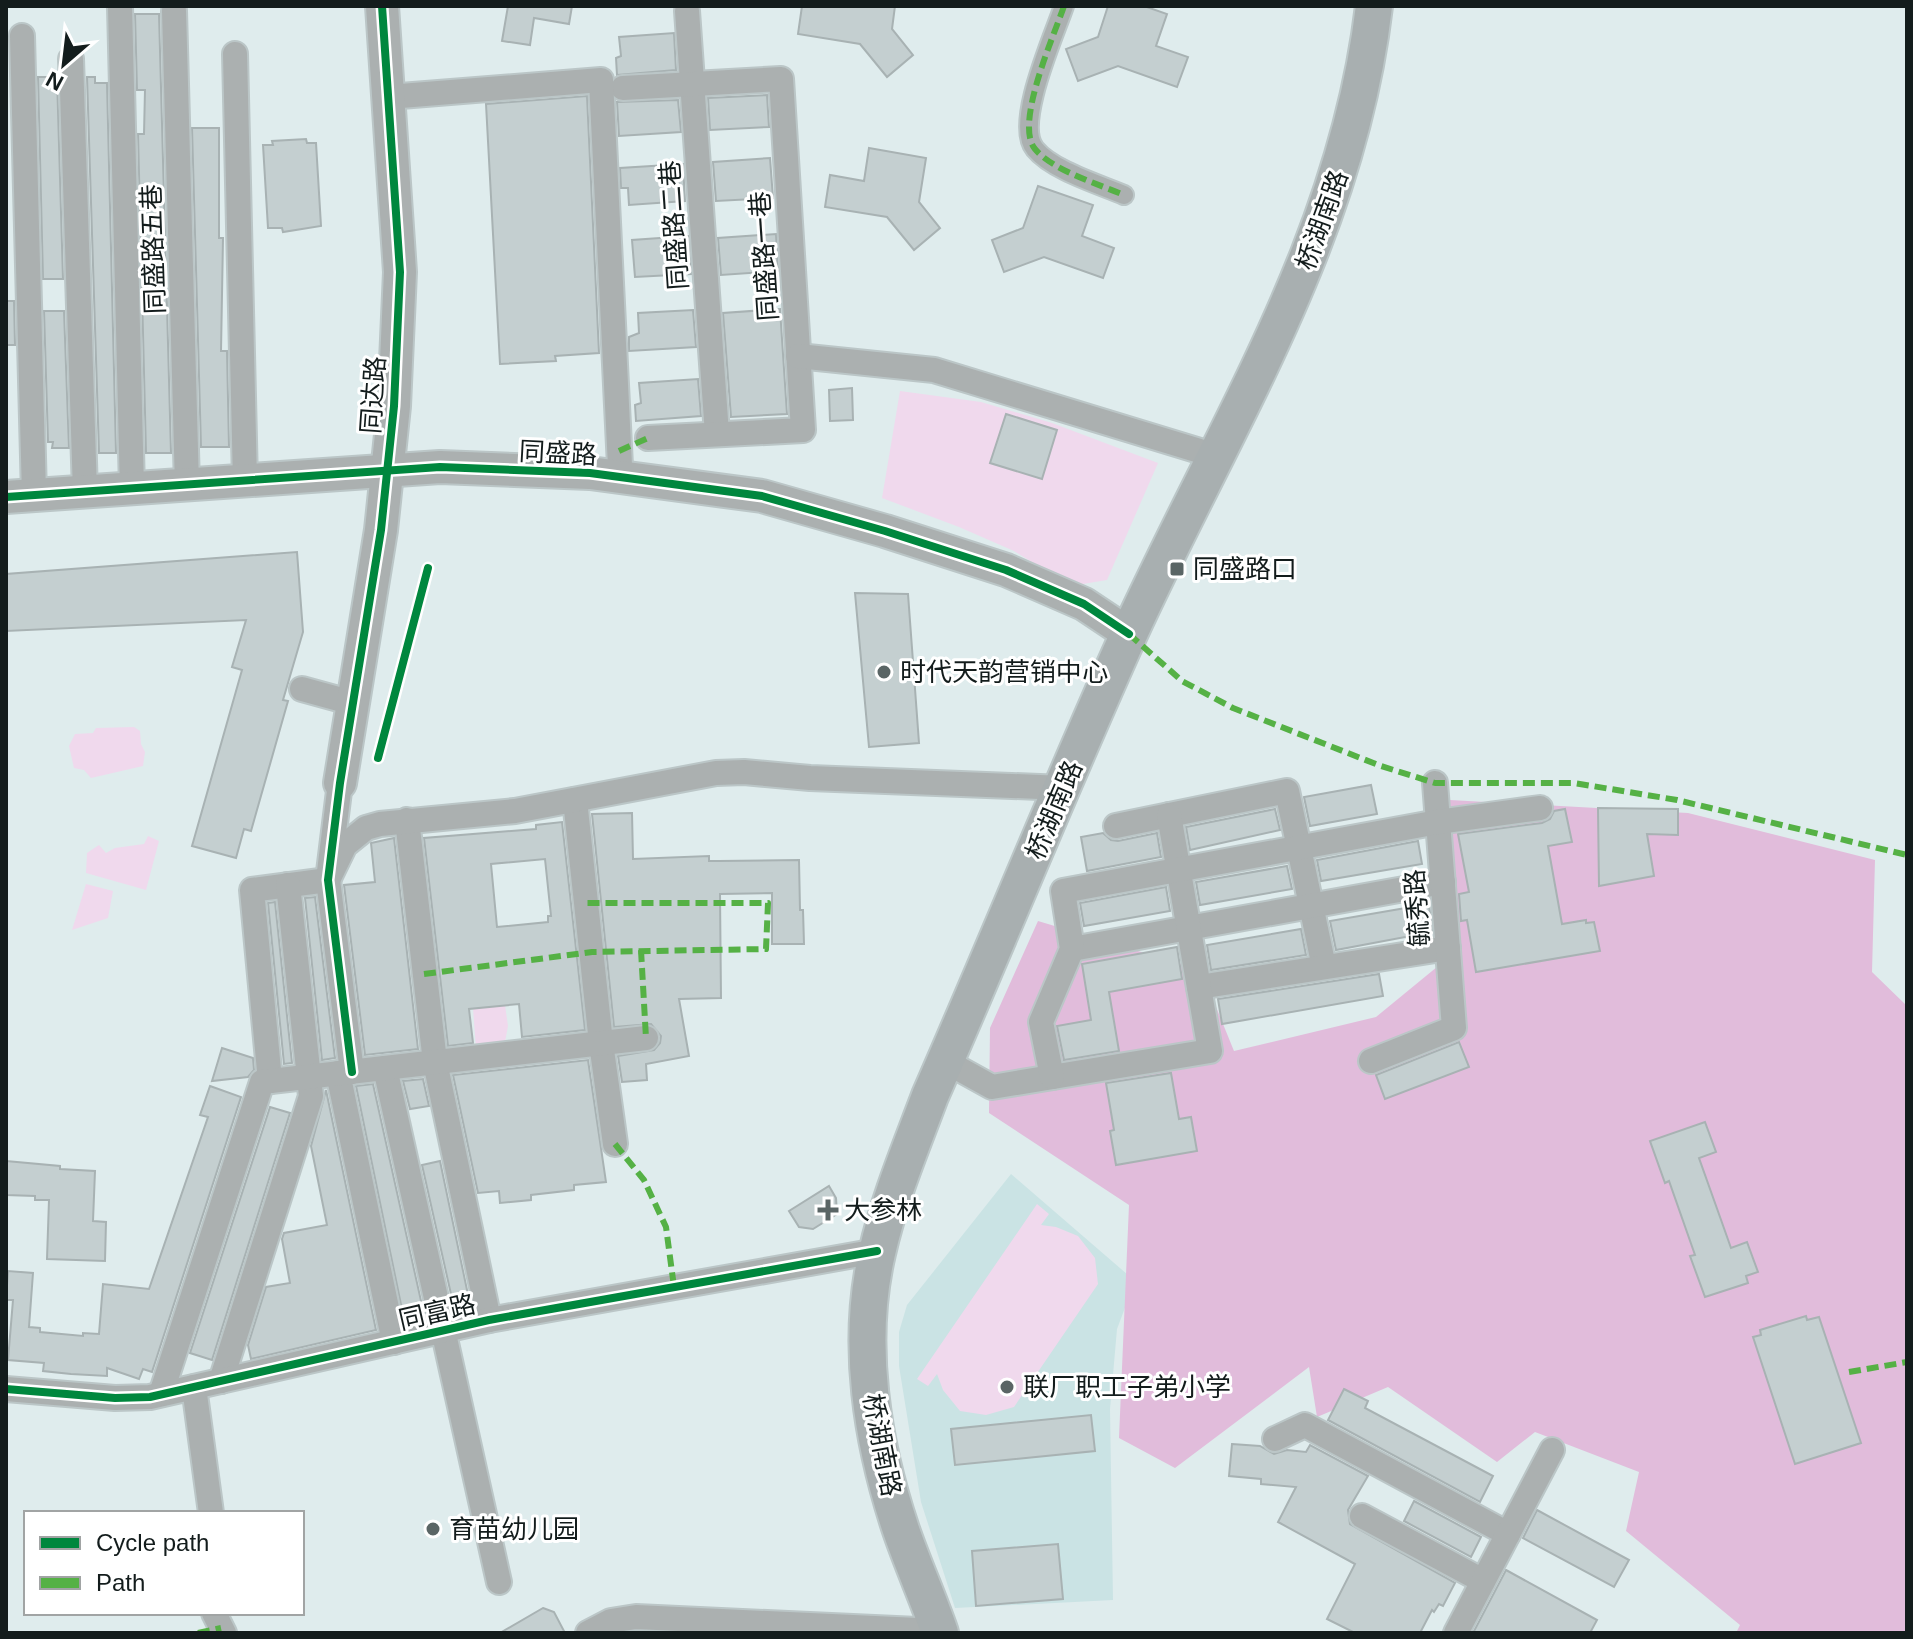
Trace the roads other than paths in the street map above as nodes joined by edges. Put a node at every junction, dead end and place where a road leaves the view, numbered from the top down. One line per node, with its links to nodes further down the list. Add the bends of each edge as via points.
1 (382, 6): 12 (street, 同达路)
2 (1064, 6): 13 (street, via 1027,117 1029,140 1061,167)
3 (1374, 6): 17 (main road, 桥湖南路, via 1360,98 1319,233)
4 (120, 7): 22 (street)
5 (174, 11): 21 (street, 同盛路五巷)
6 (687, 11): 10 (street, 同盛路二巷)
7 (22, 36): 24 (street)
8 (235, 54): 20 (street)
9 (71, 59): 23 (street)
10 (693, 84): 11 (street); 14 (street, 同盛路一巷, via 781,79); 15 (street, 同盛路二巷)
11 (623, 88)
12 (388, 97): 18 (street, via 601,80); 19 (street, 同达路, via 400,272)
13 (1124, 195)
14 (798, 356): 15 (street, 同盛路一巷, via 803,430); 17 (street, via 934,370)
15 (717, 434): 16 (street)
16 (648, 438)
17 (1216, 456): 25 (main road, 桥湖南路)
18 (620, 466)
19 (387, 471): 20 (street, 同盛路); 25 (street, 同盛路, via 440,467 590,473 762,496 1006,570 1084,604); 27 (street, 同达路)
20 (245, 482): 21 (street, 同盛路)
21 (187, 486): 22 (street, 同盛路)
22 (132, 489): 23 (street, 同盛路)
23 (85, 492): 24 (street, 同盛路)
24 (20, 496)
25 (1129, 634): 30 (main road, 桥湖南路)
26 (302, 689): 27 (street)
27 (353, 703): 28 (street, 同达路)
28 (340, 783): 39 (street)
29 (1435, 783): 35 (street, 毓秀路)
30 (1064, 788): 31 (street, via 744,772); 50 (main road, 桥湖南路)
31 (575, 800): 34 (street); 49 (street)
32 (1540, 808): 35 (street)
33 (1169, 815): 36 (street); 37 (street, via 1287,791); 38 (street)
34 (407, 820): 39 (street, via 366,828 345,845); 52 (street)
35 (1438, 822): 37 (street); 40 (street, 毓秀路)
36 (1116, 826)
37 (1299, 847): 38 (street); 42 (street)
38 (1178, 869): 43 (street); 45 (street, via 1063,891)
39 (328, 880): 41 (street); 54 (street)
40 (1443, 882): 42 (street); 44 (street, 毓秀路)
41 (288, 885): 55 (street); 57 (street, via 252,890)
42 (1311, 906): 43 (street); 46 (street)
43 (1189, 928): 45 (street); 47 (street)
44 (1448, 948): 46 (street); 51 (street, 毓秀路, via 1454,1028)
45 (1072, 949): 56 (street, via 1041,1022)
46 (1324, 967): 47 (street)
47 (1199, 987): 56 (street, via 1210,1051)
48 (646, 1038): 49 (street)
49 (601, 1043): 52 (street); 58 (street)
50 (945, 1061): 56 (street, via 992,1087); 59 (main road, 桥湖南路)
51 (1371, 1061)
52 (435, 1062): 53 (street); 60 (street)
53 (385, 1068): 54 (street); 61 (street)
54 (345, 1072): 55 (street); 62 (street)
55 (310, 1076): 57 (street); 63 (street, via 311,1096)
56 (1052, 1077)
57 (270, 1081): 66 (street, via 262,1082)
58 (615, 1144)
59 (877, 1251): 60 (street, 同富路); 76 (main road, 桥湖南路, via 868,1355 872,1407 885,1476)
60 (489, 1320): 61 (street, 同富路)
61 (442, 1331): 62 (street, 同富路); 73 (street)
62 (394, 1342): 63 (street, 同富路)
63 (221, 1381): 64 (street, 同富路)
64 (194, 1387): 66 (street, 同富路); 69 (street)
65 (6, 1389): 66 (street, 同富路, via 115,1398)
66 (161, 1394)
67 (1275, 1439): 71 (street, via 1305,1425)
68 (1552, 1450): 71 (street)
69 (211, 1511)
70 (1362, 1516): 72 (street)
71 (1508, 1534): 72 (street)
72 (1483, 1581): 79 (street)
73 (499, 1582)
74 (215, 1615): 77 (street)
75 (611, 1627): 76 (street, via 636,1617); 78 (street)
76 (939, 1632)
77 (224, 1633)
78 (588, 1633)
79 (1456, 1633)

